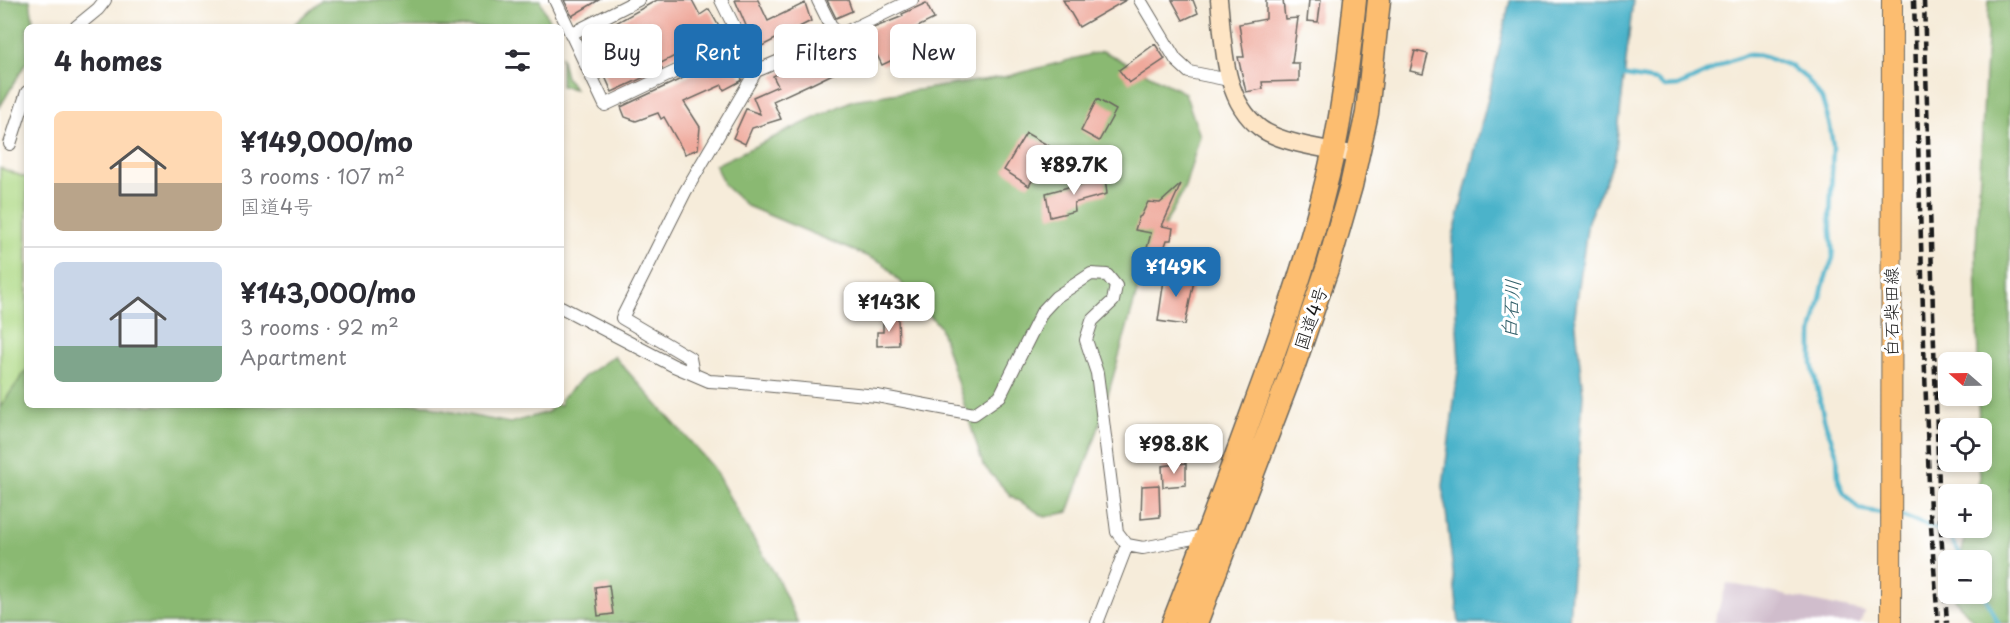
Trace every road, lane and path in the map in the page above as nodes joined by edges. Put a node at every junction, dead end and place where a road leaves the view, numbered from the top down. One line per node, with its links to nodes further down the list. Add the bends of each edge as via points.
1 (105, 0): 12 (street)
2 (555, 0): 16 (street)
3 (638, 0): 16 (street)
4 (721, 0): 13 (street)
5 (818, 0): 14 (street)
6 (912, 0): 15 (street)
7 (1140, 0): 19 (street, via 1176,60 1189,72)
8 (1219, 0): 19 (street)
9 (1355, 0): 22 (highway, 国道4号)
10 (1380, 0): 23 (highway, 国道4号, via 1367,113)
11 (1892, 0): 31 (main road, 白石柴田線)
12 (80, 24)
13 (732, 24)
14 (830, 24)
15 (861, 24)
16 (571, 34): 17 (street, via 605,105)
17 (674, 72)
18 (752, 78): 25 (street, via 685,192 622,318 690,358)
19 (1229, 80): 22 (street, via 1243,110 1261,129 1288,141)
20 (24, 101): 21 (street)
21 (10, 144)
22 (1334, 150): 23 (street); 26 (highway, 国道4号, via 1286,321)
23 (1358, 155): 30 (highway, 国道4号, via 1328,266 1294,365)
24 (564, 309): 25 (street)
25 (693, 374): 27 (street, via 708,381 877,396 974,414 999,396 1042,312 1056,297 1091,274 1107,275 1116,286 1113,301 1092,321 1086,340 1096,373 1117,532)
26 (1208, 535): 27 (street, via 1143,548); 29 (highway, 国道4号)
27 (1127, 545): 28 (street)
28 (1097, 623)
29 (1173, 623)
30 (1196, 623)
31 (1891, 623)

